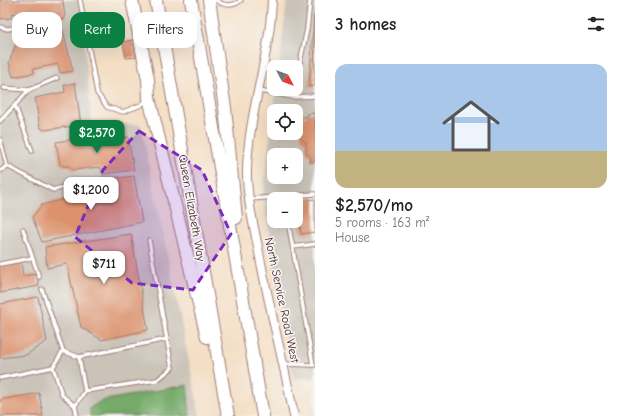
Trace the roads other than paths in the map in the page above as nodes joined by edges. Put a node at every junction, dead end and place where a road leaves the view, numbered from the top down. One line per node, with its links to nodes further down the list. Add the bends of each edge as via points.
1 (80, 0): 19 (lane, via 97,93 107,107 123,112 141,105)
2 (132, 0): 19 (highway)
3 (156, 0): 47 (highway, Queen Elizabeth Way)
4 (191, 0): 40 (highway)
5 (209, 0): 40 (highway, via 225,108)
6 (216, 0): 7 (lane, via 229,5)
7 (241, 0)
8 (272, 0): 16 (street, North Service Road West, via 271,23)
9 (310, 0): 12 (lane)
10 (0, 26): 11 (lane)
11 (12, 28)
12 (301, 60)
13 (57, 78): 15 (lane)
14 (4, 88): 15 (lane)
15 (29, 90): 20 (lane)
16 (258, 90): 18 (lane); 30 (street, North Service Road West, via 247,170)
17 (315, 96): 18 (lane)
18 (293, 97)
19 (150, 98): 47 (highway, via 209,343)
20 (15, 106): 21 (lane); 23 (lane)
21 (0, 121)
22 (0, 139): 24 (lane)
23 (32, 151)
24 (7, 166): 25 (lane); 26 (lane, via 53,190)
25 (0, 171)
26 (82, 182)
27 (315, 194): 28 (lane)
28 (303, 196)
29 (267, 198): 30 (lane)
30 (250, 199): 44 (street, North Service Road West, via 268,304)
31 (289, 228): 35 (lane)
32 (23, 229): 36 (lane)
33 (149, 240): 41 (lane)
34 (315, 244): 35 (lane)
35 (293, 247): 45 (lane)
36 (32, 258): 37 (lane); 38 (lane)
37 (0, 264)
38 (39, 277)
39 (42, 289): 42 (lane)
40 (244, 305): 53 (highway)
41 (166, 339): 43 (lane); 49 (lane, via 172,368 157,380)
42 (63, 351): 43 (lane); 46 (lane)
43 (79, 357): 49 (lane)
44 (284, 364): 45 (lane); 54 (street, North Service Road West)
45 (314, 365)
46 (52, 367): 48 (lane); 50 (lane, via 62,395)
47 (221, 372): 52 (highway, Queen Elizabeth Way)
48 (0, 378)
49 (85, 390): 50 (lane)
50 (75, 406): 51 (lane)
51 (77, 416)
52 (228, 416)
53 (262, 416)
54 (294, 416)

